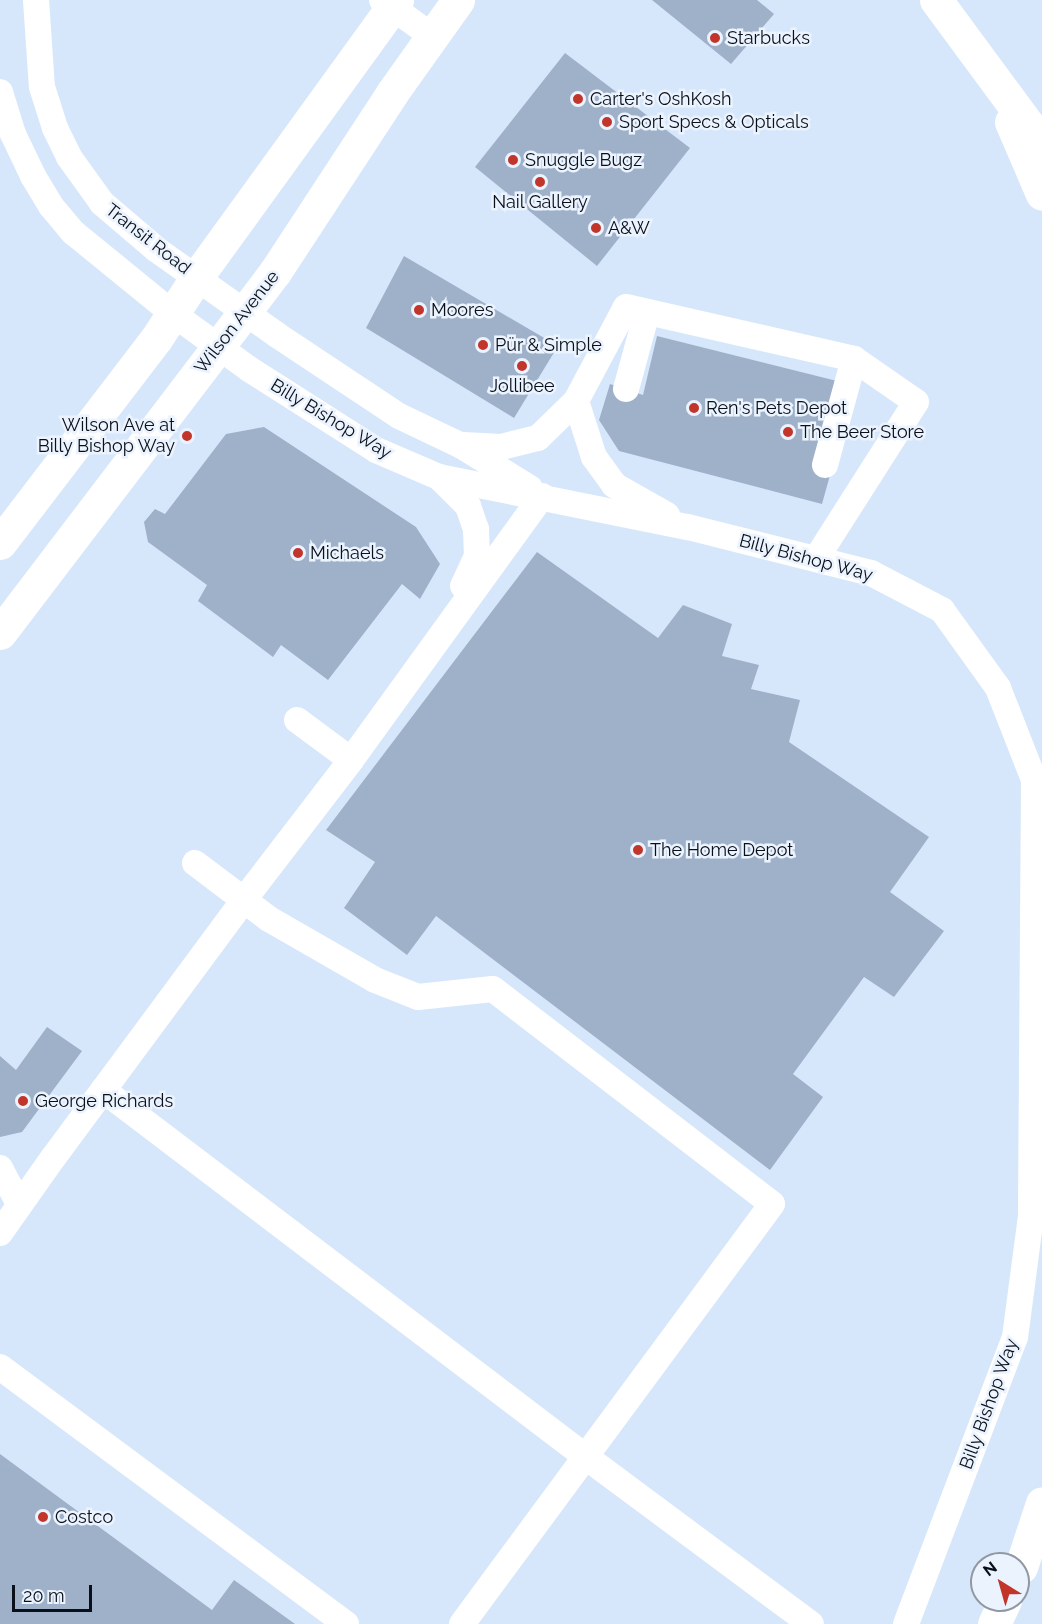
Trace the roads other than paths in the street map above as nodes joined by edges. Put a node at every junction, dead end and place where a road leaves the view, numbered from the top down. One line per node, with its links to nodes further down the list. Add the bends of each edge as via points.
1 (36, 0): 10 (street, Transit Road, via 42,87 69,157 84,182 109,210)
2 (458, 0): 5 (main road, Wilson Avenue)
3 (936, 0): 6 (main road)
4 (391, 2): 5 (street); 10 (main road)
5 (432, 36): 11 (main road, Wilson Avenue, via 275,273)
6 (969, 47): 8 (main road); 9 (main road, via 1001,101)
7 (0, 92): 13 (street, via 13,134 51,206 74,233)
8 (1042, 144)
9 (1042, 194)
10 (196, 278): 11 (street, Billy Bishop Way); 13 (main road)
11 (243, 312): 14 (main road, Wilson Avenue); 18 (street, Billy Bishop Way, via 399,416)
12 (647, 312): 15 (street); 16 (street); 17 (street, via 626,308)
13 (172, 313): 14 (street, Billy Bishop Way); 23 (main road)
14 (217, 346): 20 (street, Billy Bishop Way, via 376,450); 25 (main road, Wilson Avenue)
15 (854, 359): 19 (street); 24 (street, via 916,402)
16 (626, 389)
17 (576, 401): 18 (street, via 538,438 501,447); 22 (street, via 594,457 614,485)
18 (460, 445): 21 (street, Billy Bishop Way)
19 (825, 465)
20 (439, 477): 21 (street, Billy Bishop Way); 26 (street, via 468,506 476,529 477,556)
21 (542, 496): 22 (street, Billy Bishop Way); 26 (street)
22 (688, 527): 24 (street, Billy Bishop Way)
23 (0, 543)
24 (816, 559): 44 (street, Billy Bishop Way, via 870,573 942,610 998,688 1034,780 1031,1216 1015,1337)
25 (0, 633)
26 (441, 633): 28 (street)
27 (297, 720): 28 (street)
28 (351, 760): 30 (street)
29 (195, 863): 30 (street)
30 (243, 901): 31 (street); 36 (street, via 375,980 418,997 493,989 772,1204)
31 (103, 1090): 33 (street); 36 (street)
32 (0, 1168): 33 (street)
33 (10, 1201): 34 (street)
34 (0, 1233)
35 (0, 1367): 41 (street)
36 (586, 1457): 42 (street); 43 (street)
37 (1042, 1503): 39 (main road)
38 (1042, 1513): 40 (main road)
39 (1025, 1552)
40 (1026, 1552)
41 (346, 1624)
42 (462, 1624)
43 (811, 1624)
44 (906, 1624)

